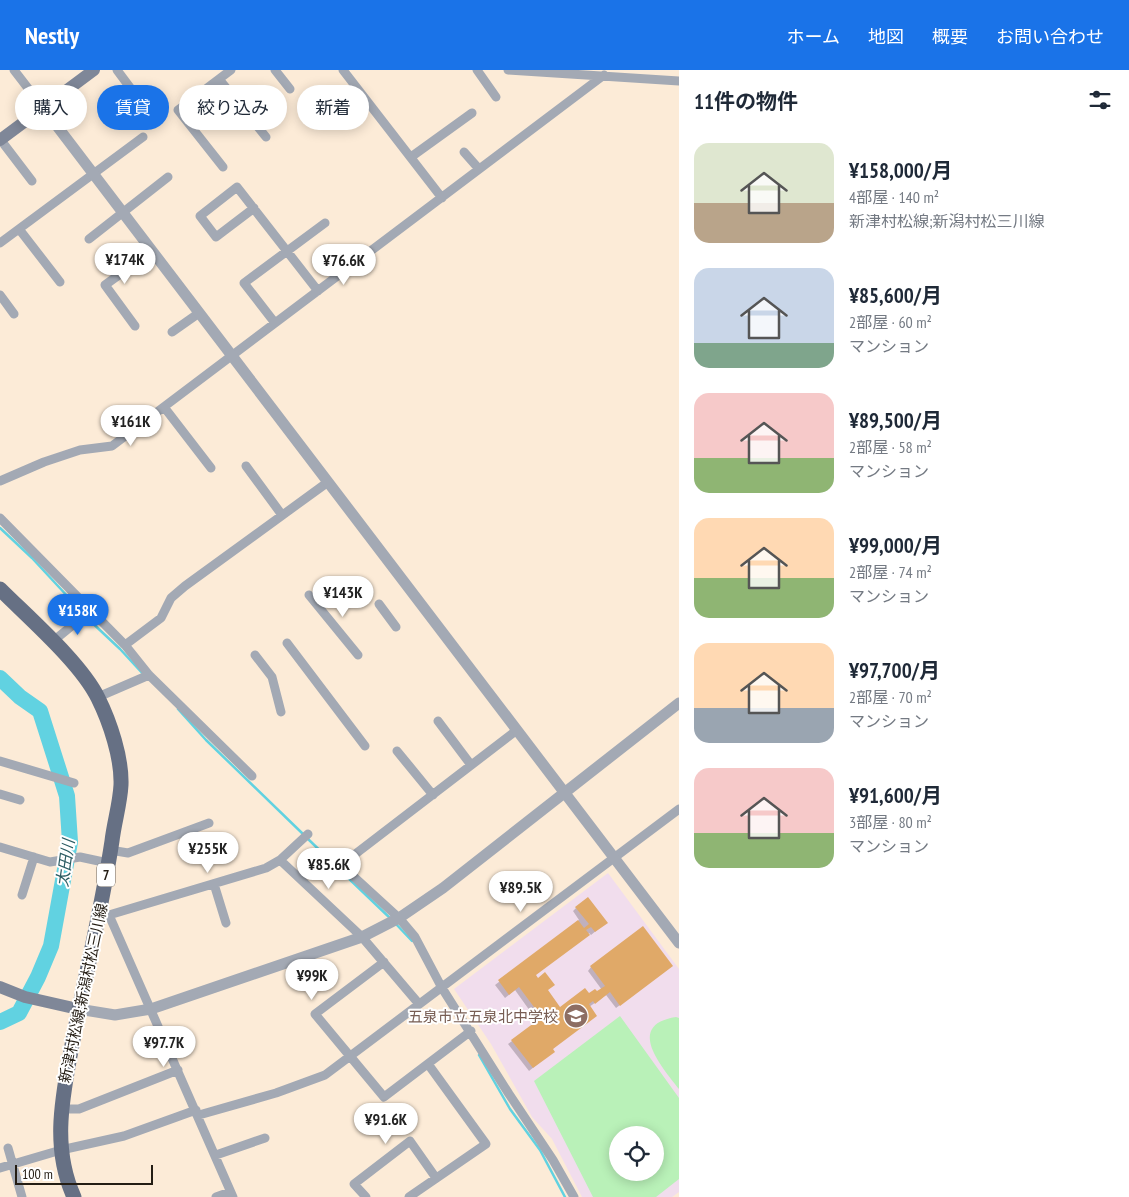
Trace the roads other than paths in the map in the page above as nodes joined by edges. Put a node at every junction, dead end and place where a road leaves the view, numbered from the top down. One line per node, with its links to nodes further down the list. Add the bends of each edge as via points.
1 (14, 70): 12 (street)
2 (117, 70): 14 (street)
3 (231, 70): 10 (street)
4 (275, 70): 15 (street)
5 (343, 70): 24 (street)
6 (476, 70): 16 (street)
7 (508, 70): 9 (street)
8 (87, 72): 13 (main road)
9 (604, 76): 11 (street); 26 (street)
10 (219, 79): 21 (street); 25 (street, via 178,110)
11 (679, 81)
12 (26, 85)
13 (72, 85)
14 (128, 85)
15 (290, 89)
16 (496, 97)
17 (472, 112): 24 (street)
18 (15, 129): 22 (main road)
19 (60, 130): 27 (street)
20 (143, 137): 27 (street)
21 (266, 137)
22 (0, 139): 29 (street)
23 (464, 152): 26 (street)
24 (412, 158): 30 (street)
25 (223, 167)
26 (479, 169): 30 (street)
27 (93, 174): 32 (street); 34 (street)
28 (168, 177): 32 (street)
29 (32, 181)
30 (442, 198): 40 (street)
31 (254, 208): 31 (street, via 237,187 200,216 216,237); 38 (street)
32 (123, 212): 35 (street); 37 (street)
33 (325, 223): 38 (street)
34 (19, 229): 36 (street); 39 (street)
35 (89, 239)
36 (0, 243)
37 (152, 251): 42 (street); 45 (street, via 106,285)
38 (287, 251): 40 (street); 44 (street, via 244,283)
39 (60, 282)
40 (318, 291): 44 (street)
41 (0, 295): 43 (street)
42 (199, 313): 46 (street); 47 (street)
43 (14, 314)
44 (275, 323): 47 (street)
45 (134, 326)
46 (172, 332)
47 (232, 356): 48 (street); 52 (street)
48 (164, 407): 50 (street); 51 (street, via 112,446 80,450)
49 (246, 466): 53 (street)
50 (211, 468)
51 (0, 481)
52 (328, 482): 53 (street); 70 (street)
53 (282, 515): 62 (street, via 171,598 161,618)
54 (0, 518): 58 (street)
55 (0, 589): 60 (main road, 新津村松線;新潟村松三川線 / 7)
56 (309, 595): 64 (street)
57 (379, 604): 59 (street)
58 (90, 611): 60 (street); 62 (street)
59 (396, 627)
60 (52, 642): 66 (main road, 新津村松線;新潟村松三川線 / 7, via 83,675)
61 (287, 643): 71 (street)
62 (125, 646): 65 (street)
63 (255, 655): 68 (street, via 272,677)
64 (358, 655)
65 (149, 675): 66 (street); 75 (street)
66 (98, 697): 85 (main road, 新津村松線;新潟村松三川線 / 7, via 116,750 121,784)
67 (679, 703): 77 (street)
68 (281, 712)
69 (438, 721): 74 (street)
70 (517, 730): 74 (street); 77 (street)
71 (365, 746)
72 (397, 750): 79 (street)
73 (0, 760): 76 (street)
74 (471, 765): 79 (street)
75 (252, 776)
76 (74, 783)
77 (564, 793): 87 (street); 92 (street, via 443,888)
78 (0, 794): 80 (street)
79 (433, 795): 92 (street, via 341,865)
80 (20, 800)
81 (679, 809): 87 (street)
82 (209, 823): 85 (street, via 128,853)
83 (308, 834): 88 (street)
84 (0, 847): 86 (street)
85 (109, 856): 86 (street, via 50,862); 91 (main road, 新津村松線;新潟村松三川線 / 7)
86 (34, 857): 90 (street)
87 (615, 857): 95 (street); 98 (street)
88 (280, 860): 89 (street, via 266,868); 94 (street)
89 (214, 884): 91 (street); 93 (street)
90 (22, 896)
91 (105, 913): 100 (main road, 新津村松線;新潟村松三川線 / 7); 101 (street)
92 (399, 918): 94 (street); 98 (street, via 415,936)
93 (226, 923)
94 (362, 937): 96 (street); 101 (street)
95 (679, 943)
96 (384, 962): 99 (street); 103 (street, via 315,1014)
97 (0, 988): 100 (main road)
98 (442, 988): 99 (street); 102 (street)
99 (419, 1004): 103 (street)
100 (78, 1009): 101 (street, via 115,1015); 106 (main road, 新津村松線;新潟村松三川線 / 7)
101 (151, 1009): 105 (street)
102 (471, 1031): 104 (street); 120 (street)
103 (351, 1056): 104 (street, via 384,1097); 107 (street, via 325,1075 276,1093)
104 (428, 1064): 113 (street, via 486,1144)
105 (178, 1070): 106 (street, via 79,1109); 107 (street)
106 (60, 1109): 110 (main road, 新津村松線;新潟村松三川線 / 7)
107 (197, 1113): 110 (street, via 124,1136); 111 (street)
108 (265, 1138): 111 (street)
109 (8, 1148): 112 (street)
110 (61, 1150): 112 (street); 116 (main road, 新津村松線;新潟村松三川線 / 7, via 67,1183)
111 (216, 1155): 114 (street)
112 (6, 1166): 115 (street)
113 (436, 1178): 118 (street, via 410,1141 354,1184); 119 (street)
114 (231, 1194): 117 (street)
115 (22, 1197)
116 (74, 1197)
117 (216, 1197)
118 (366, 1197)
119 (410, 1197)
120 (574, 1197)

